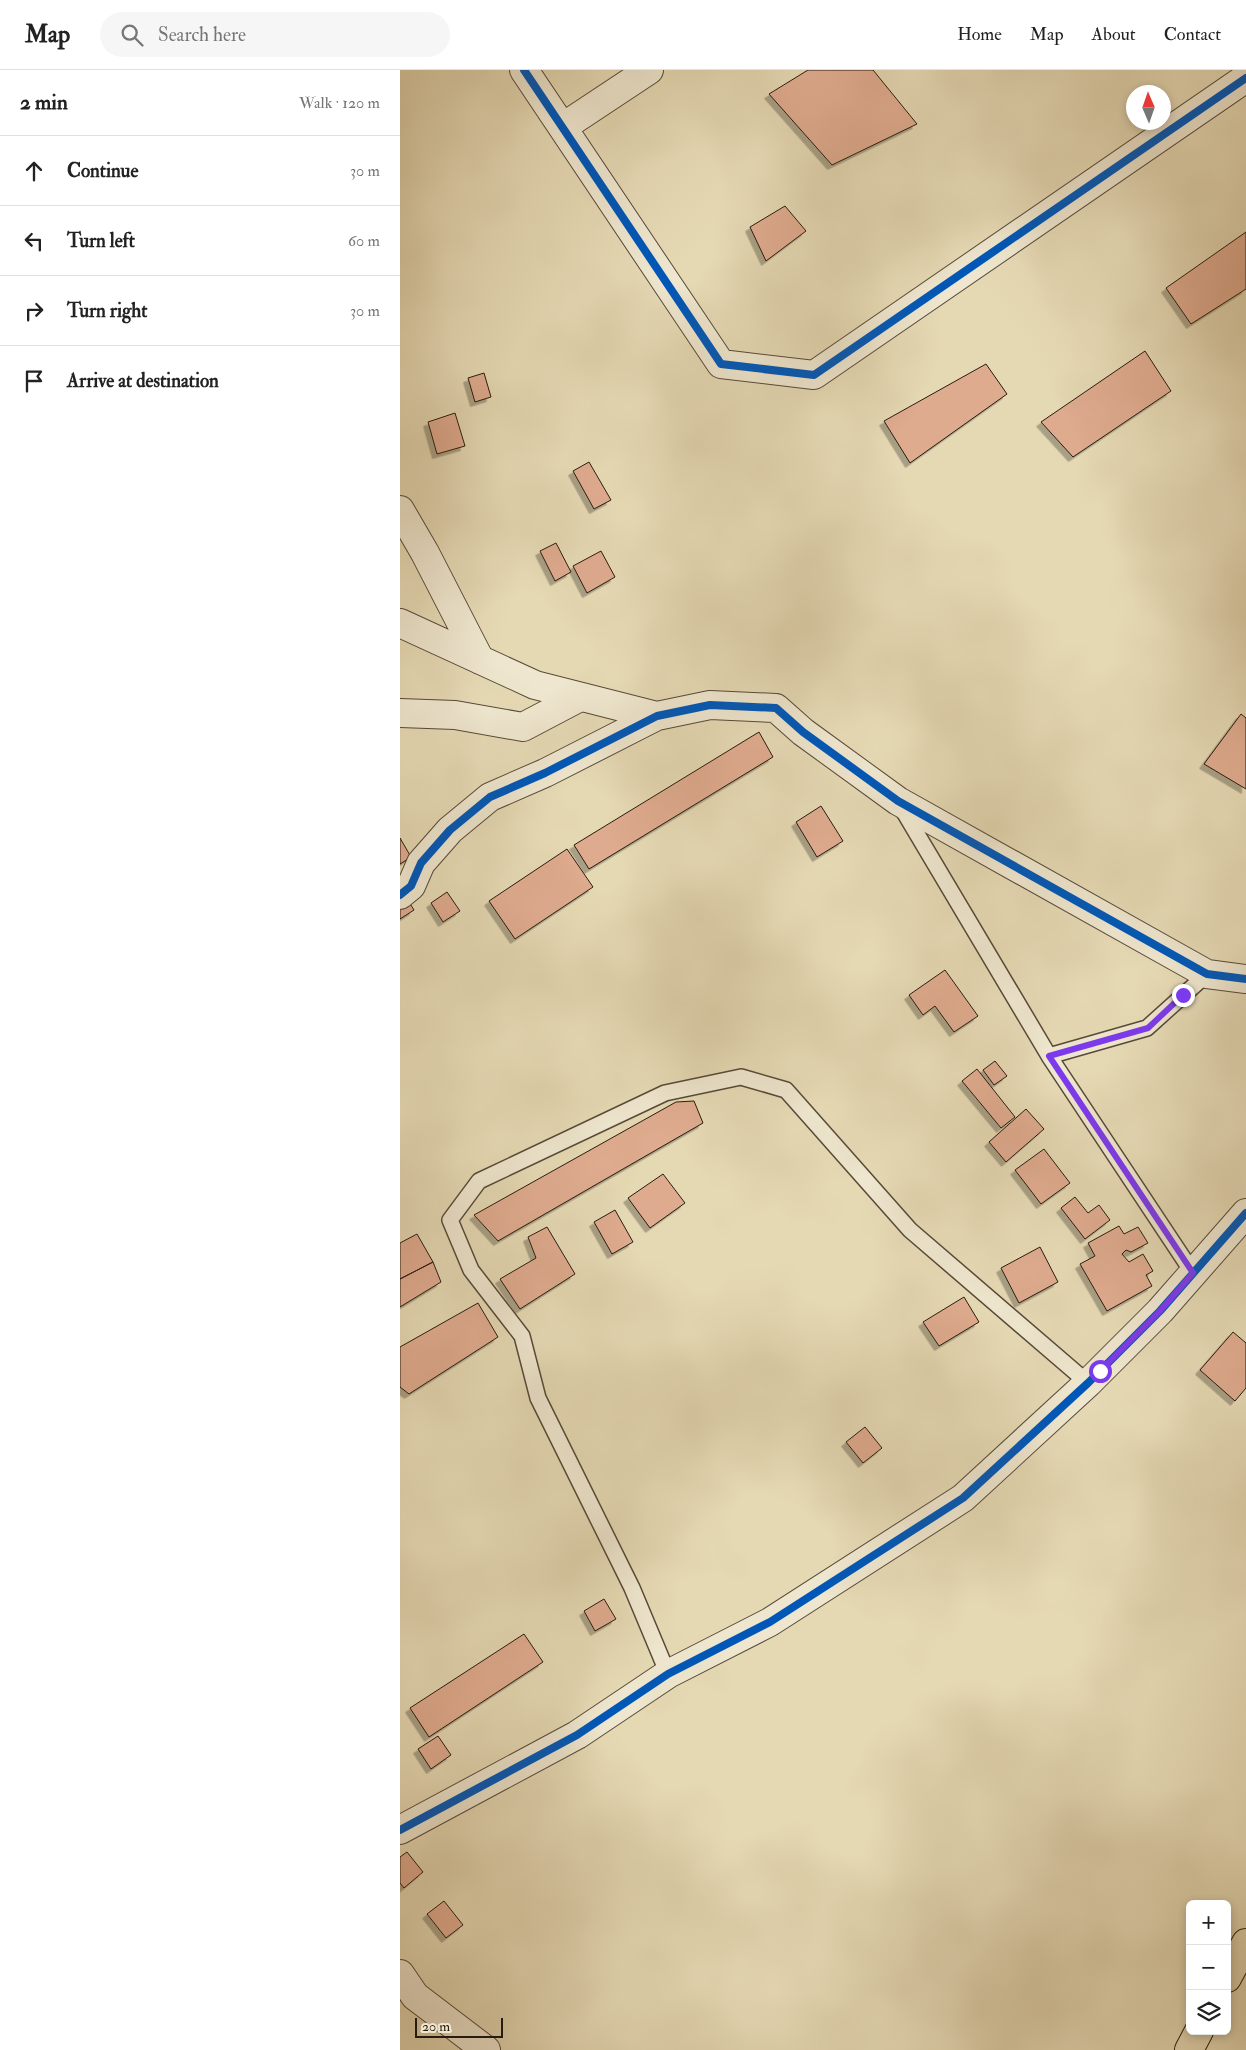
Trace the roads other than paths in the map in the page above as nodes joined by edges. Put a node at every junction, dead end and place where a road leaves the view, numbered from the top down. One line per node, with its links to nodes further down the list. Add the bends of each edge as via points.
1 (524, 70): 4 (street)
2 (649, 70): 4 (street)
3 (1246, 78): 4 (street, via 814,376 721,364)
4 (563, 127)
5 (400, 510): 7 (street)
6 (400, 623): 7 (street)
7 (480, 660): 8 (street, via 535,685)
8 (580, 697): 9 (street, via 523,727 455,715); 10 (street)
9 (400, 713)
10 (658, 716): 11 (street, via 710,705 776,708 803,732); 12 (street, via 545,774 490,797 450,830 421,864 411,886)
11 (898, 801): 13 (street); 15 (lane)
12 (400, 895)
13 (1207, 974): 14 (street); 15 (lane, via 1148,1028)
14 (1246, 979)
15 (1049, 1056): 17 (lane)
16 (1246, 1213): 17 (street)
17 (1193, 1273): 18 (street)
18 (1088, 1384): 19 (street, via 963,1498 770,1622); 19 (lane, via 910,1230 786,1090 741,1078 665,1093 480,1181 450,1220 471,1270 522,1336 538,1398 632,1588)
19 (668, 1674): 20 (street, via 577,1735)
20 (400, 1830)
21 (1246, 1943): 22 (main road)
22 (1231, 1971)
23 (400, 1974): 25 (street, via 415,1996)
24 (1197, 2035): 26 (main road)
25 (486, 2050)
26 (1189, 2050)

